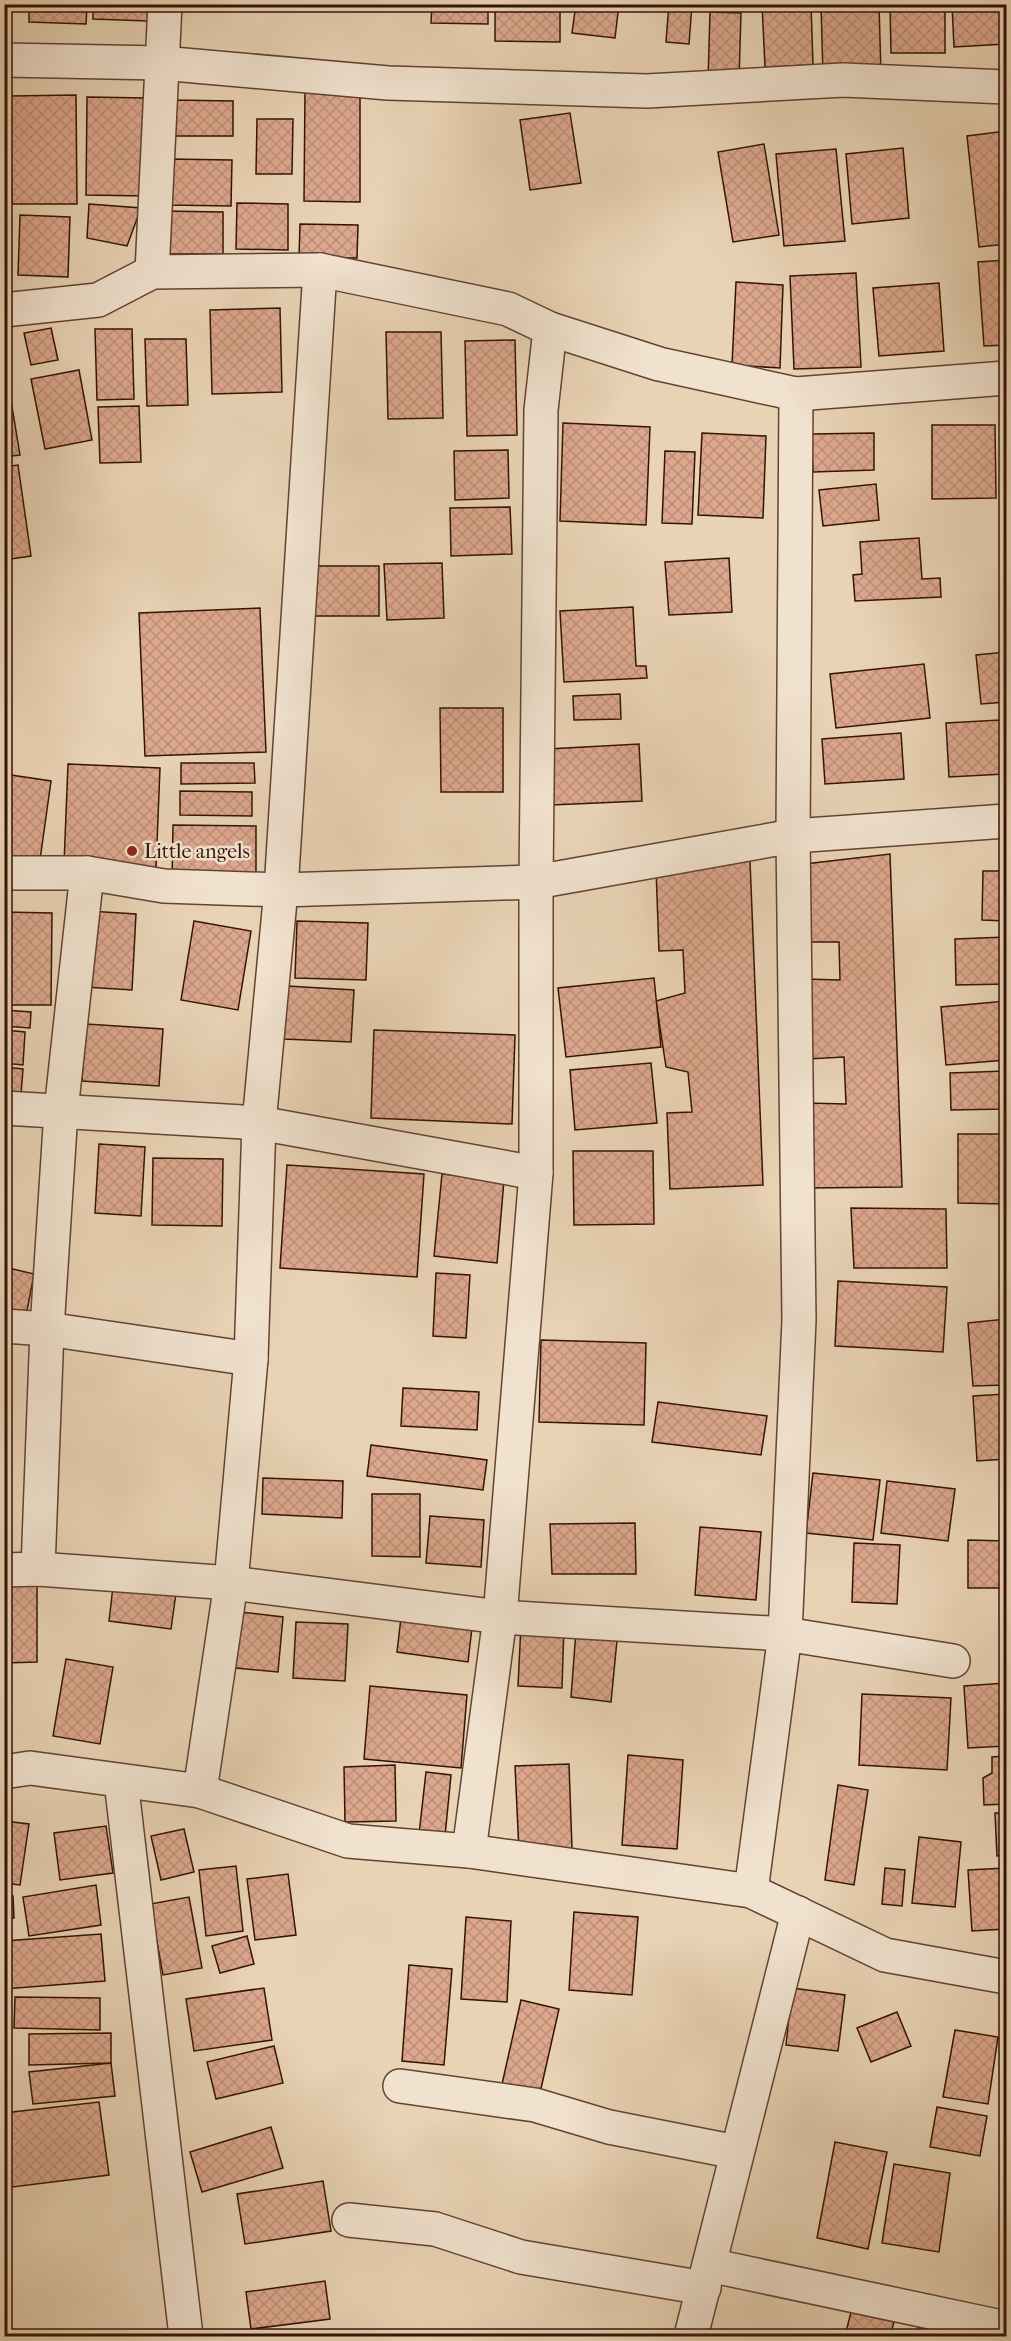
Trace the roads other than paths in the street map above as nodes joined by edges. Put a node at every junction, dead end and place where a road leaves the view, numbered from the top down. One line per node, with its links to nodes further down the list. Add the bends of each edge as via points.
1 (165, 4): 3 (street)
2 (4, 60): 3 (street)
3 (161, 63): 4 (street, via 388,82 636,91 843,80); 6 (street)
4 (1006, 87)
5 (320, 270): 6 (street); 8 (street, via 508,309); 16 (street)
6 (152, 272): 7 (street, via 98,300)
7 (4, 310)
8 (550, 329): 10 (street, via 659,364); 15 (street, via 541,410)
9 (1006, 378): 10 (street)
10 (796, 394): 12 (street)
11 (1006, 821): 12 (street)
12 (793, 836): 15 (street); 28 (street, via 799,1320)
13 (4, 873): 14 (street)
14 (87, 873): 16 (street, via 164,886); 18 (street)
15 (536, 882): 16 (street); 20 (street)
16 (281, 890): 19 (street)
17 (4, 1108): 18 (street)
18 (61, 1111): 19 (street); 22 (street)
19 (259, 1123): 20 (street); 23 (street)
20 (536, 1173): 27 (street)
21 (4, 1326): 22 (street)
22 (47, 1329): 23 (street); 24 (street)
23 (251, 1359): 26 (street)
24 (38, 1569): 25 (street); 26 (street)
25 (4, 1570)
26 (231, 1583): 27 (street); 32 (street)
27 (500, 1617): 28 (street); 33 (street)
28 (785, 1634): 29 (street); 34 (street)
29 (953, 1661)
30 (4, 1772): 31 (street, via 30,1768)
31 (121, 1780): 32 (street); 42 (street)
32 (201, 1791): 33 (street, via 348,1841)
33 (469, 1851): 34 (street)
34 (751, 1891): 35 (street)
35 (798, 1913): 36 (street, via 885,1955); 38 (street)
36 (1006, 1977)
37 (400, 2086): 38 (street, via 535,2105 609,2127)
38 (736, 2152): 40 (street)
39 (349, 2220): 40 (street, via 435,2229 521,2257)
40 (706, 2276): 41 (street); 43 (street)
41 (1006, 2328)
42 (186, 2337)
43 (691, 2337)

